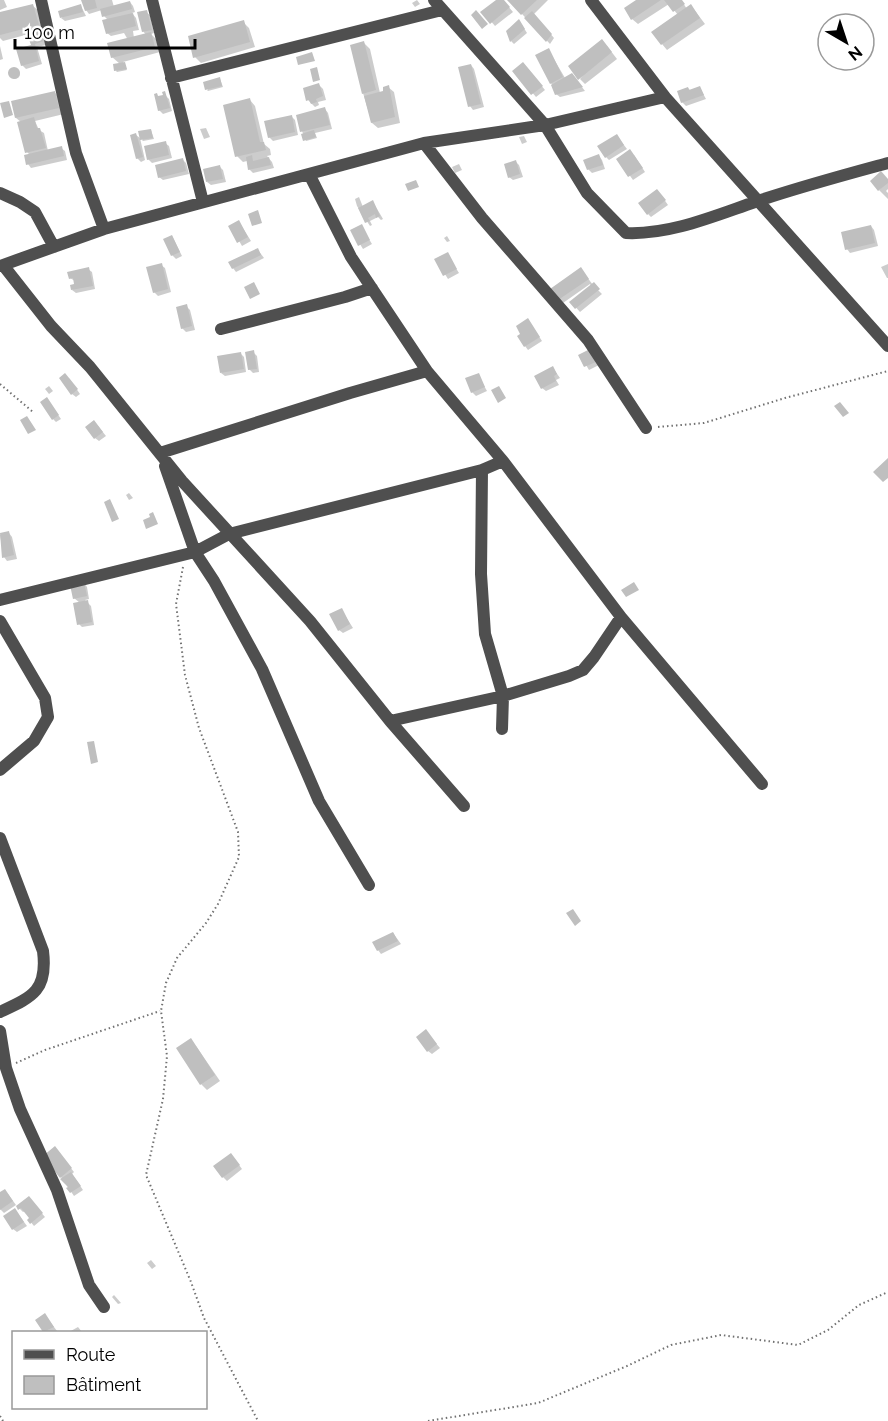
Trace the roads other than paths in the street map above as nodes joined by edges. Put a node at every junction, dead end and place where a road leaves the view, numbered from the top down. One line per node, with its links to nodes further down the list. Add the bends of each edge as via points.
1 (41, 0): 14 (street, via 76,153)
2 (152, 0): 5 (street)
3 (591, 0): 6 (street)
4 (438, 5): 5 (street); 7 (street)
5 (171, 78): 12 (street)
6 (665, 97): 7 (street); 13 (street)
7 (545, 125): 8 (street); 13 (street, via 587,193 626,233 656,232)
8 (424, 143): 10 (street); 21 (street, via 482,218 588,340)
9 (888, 163): 13 (street)
10 (309, 174): 12 (street); 17 (street, via 351,257)
11 (0, 194): 15 (street, via 35,212)
12 (203, 202): 14 (street)
13 (757, 202): 19 (street)
14 (104, 229): 15 (street)
15 (54, 247): 16 (street)
16 (2, 265): 22 (street)
17 (372, 288): 18 (street); 20 (street)
18 (220, 329)
19 (888, 346)
20 (427, 371): 22 (street); 23 (street)
21 (646, 428)
22 (160, 453): 25 (street); 26 (street)
23 (503, 461): 24 (street); 28 (street)
24 (482, 470): 25 (street); 30 (street, via 484,634)
25 (229, 534): 26 (street); 31 (street, via 310,621)
26 (190, 553): 27 (street); 37 (street, via 214,581 262,669 319,801)
27 (0, 600)
28 (621, 616): 30 (street, via 583,670); 34 (street)
29 (0, 621): 33 (street, via 45,698 48,717 34,741)
30 (503, 696): 31 (street); 32 (street)
31 (390, 721): 35 (street)
32 (502, 729)
33 (0, 770)
34 (762, 784)
35 (464, 806)
36 (0, 838): 38 (street, via 43,951 44,966 39,986 27,999)
37 (369, 885)
38 (0, 1012)
39 (0, 1031): 40 (street, via 6,1068 20,1108 57,1190 89,1285)
40 (104, 1307)

